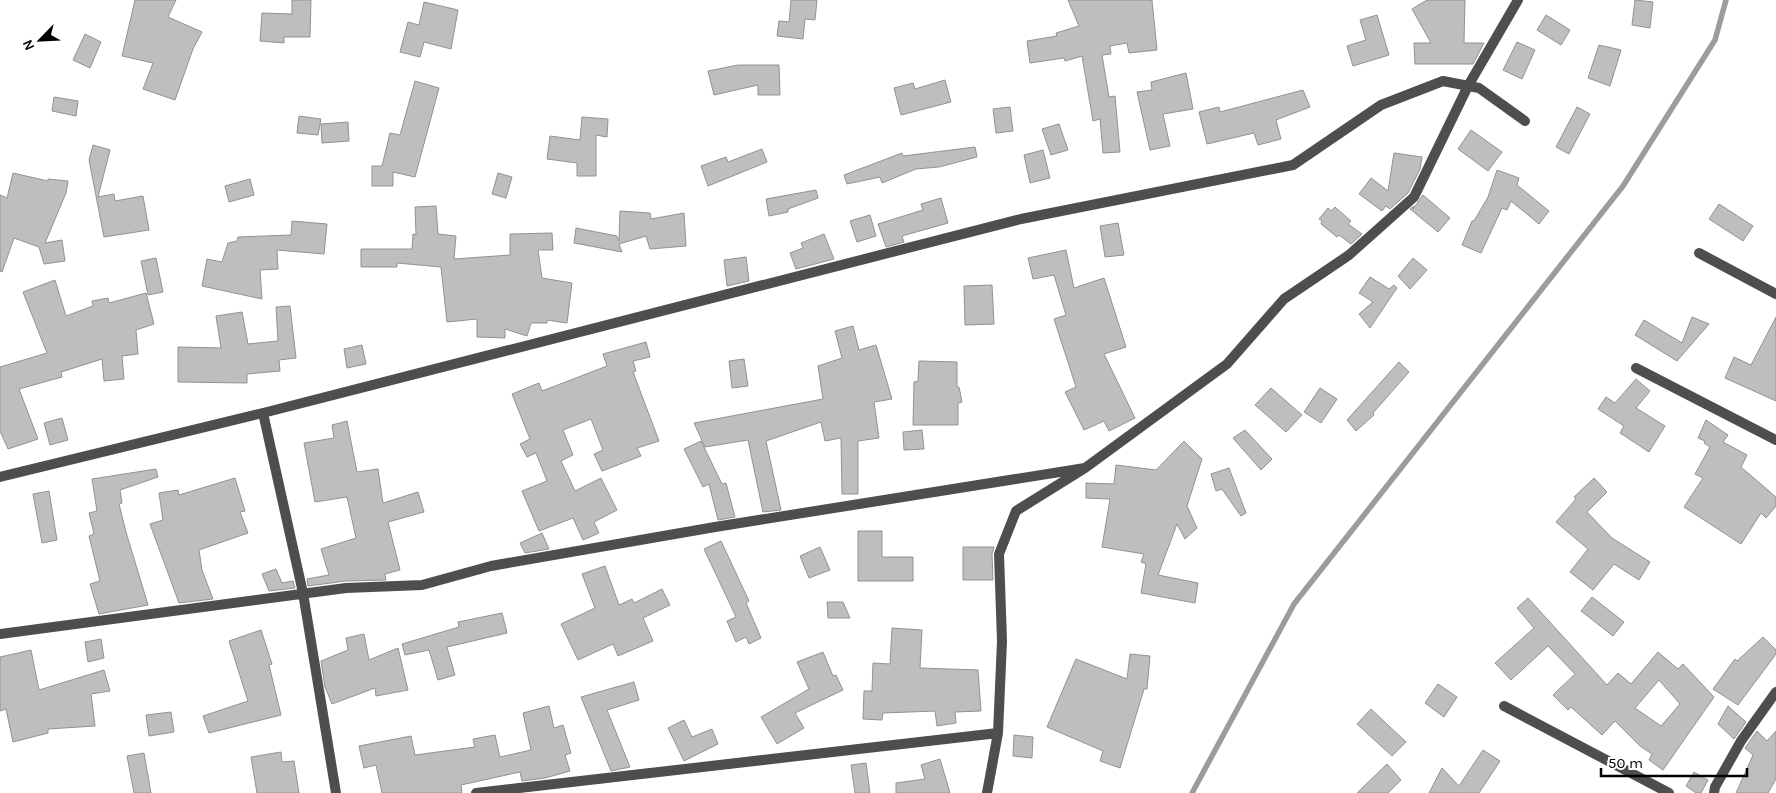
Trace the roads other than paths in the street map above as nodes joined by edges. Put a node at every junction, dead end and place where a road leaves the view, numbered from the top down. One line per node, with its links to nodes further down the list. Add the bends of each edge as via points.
1 (1518, 0): 2 (street)
2 (1468, 86): 3 (street, via 1479,88); 7 (street, via 1443,81 1380,105 1293,165 1021,219); 9 (street, via 1414,196 1349,255 1284,299 1228,364)
3 (1525, 121)
4 (1700, 253): 5 (street)
5 (1776, 294)
6 (1636, 368): 8 (street)
7 (263, 413): 10 (street); 11 (street)
8 (1776, 440)
9 (1085, 468): 11 (street, via 491,566 422,585 346,588); 15 (street, via 1016,511 999,554 1002,641)
10 (0, 477)
11 (303, 594): 12 (street); 16 (street)
12 (0, 634)
13 (1776, 692): 20 (street, via 1741,741)
14 (1504, 706): 19 (street)
15 (998, 733): 17 (street); 18 (street)
16 (336, 793)
17 (476, 793)
18 (987, 793)
19 (1668, 793)
20 (1714, 793)

